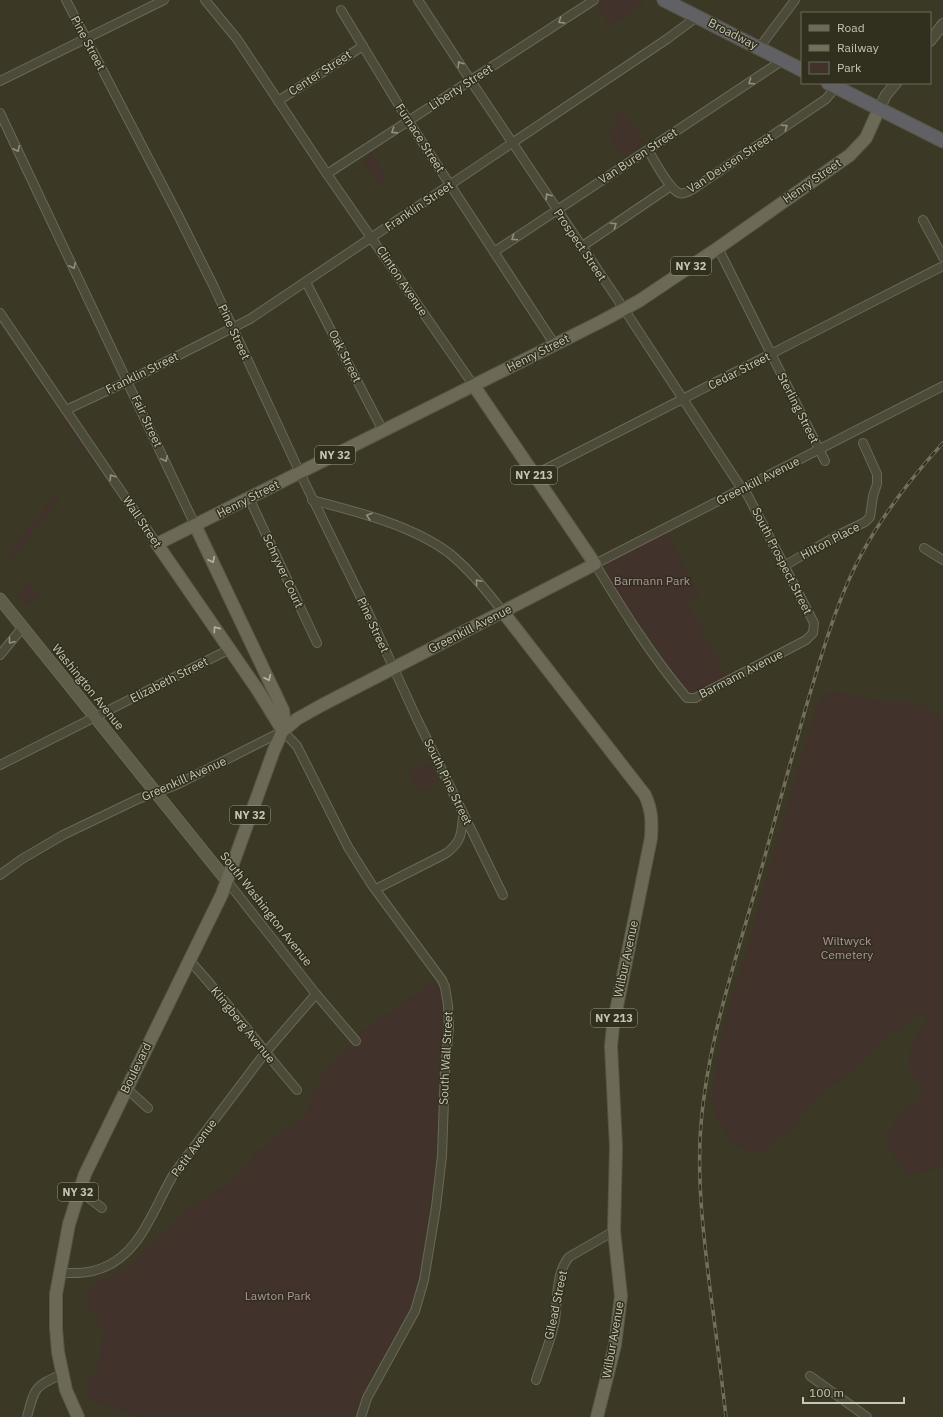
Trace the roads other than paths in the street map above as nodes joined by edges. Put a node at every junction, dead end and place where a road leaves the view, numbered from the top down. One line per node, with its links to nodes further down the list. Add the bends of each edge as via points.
1 (66, 0): 11 (street, Pine Street)
2 (164, 0): 11 (street)
3 (205, 0): 21 (street, Clinton Avenue, via 237,39)
4 (418, 0): 18 (street, Prospect Street, one-way to 4)
5 (594, 0): 18 (street, Liberty Street, one-way to 18)
6 (664, 0): 9 (highway, Broadway)
7 (795, 0): 14 (street)
8 (341, 10): 13 (street, Furnace Street)
9 (698, 16): 14 (highway, Broadway); 26 (street, Franklin Street)
10 (943, 24): 12 (street)
11 (86, 39): 17 (street); 42 (street, Pine Street, via 179,217)
12 (931, 40)
13 (363, 46): 21 (street, Center Street); 24 (street, Furnace Street)
14 (759, 48): 15 (highway, Broadway)
15 (783, 60): 16 (highway, Broadway); 27 (street, Van Buren Street, one-way to 27)
16 (801, 69)
17 (0, 81)
18 (471, 81): 24 (street, Liberty Street); 26 (street, Prospect Street)
19 (895, 84): 22 (street, via 886,95)
20 (832, 85): 22 (highway); 30 (street, Van Deusen Street, one-way to 20, via 678,193 684,194 693,189 826,99)
21 (278, 101): 28 (street, Clinton Avenue)
22 (880, 109): 25 (highway); 35 (main road, Henry Street / NY 32, via 866,138 855,151)
23 (0, 113): 45 (street, Fair Street, one-way to 45)
24 (409, 122): 28 (street, Liberty Street, one-way to 28); 29 (street, Furnace Street)
25 (943, 141)
26 (513, 143): 29 (street, Franklin Street); 31 (street, Prospect Street, one-way to 26)
27 (648, 150): 30 (street); 31 (street, Van Buren Street)
28 (327, 174): 33 (street, Clinton Avenue)
29 (450, 185): 33 (street, Franklin Street); 36 (street, Furnace Street)
30 (671, 186): 34 (street, Van Deusen Street, one-way to 30)
31 (556, 209): 34 (street, Prospect Street); 36 (street, Van Buren Street, one-way to 36)
32 (923, 220): 37 (street)
33 (372, 238): 39 (street, Franklin Street); 46 (street, Clinton Avenue)
34 (581, 247): 40 (street, Prospect Street)
35 (718, 248): 40 (main road, Henry Street / NY 32); 44 (street, Sterling Street)
36 (494, 252): 43 (street, Furnace Street)
37 (943, 257)
38 (943, 266): 44 (street, Cedar Street)
39 (306, 282): 42 (street, Franklin Street); 50 (street, Oak Street)
40 (624, 309): 43 (main road, Henry Street / NY 32); 48 (street, Prospect Street)
41 (1, 316): 49 (street, Wall Street)
42 (233, 329): 45 (street, Franklin Street); 54 (street, Pine Street)
43 (555, 345): 46 (main road, Henry Street / NY 32)
44 (771, 355): 48 (street, Cedar Street); 52 (street, Sterling Street)
45 (128, 381): 49 (street, Franklin Street); 59 (street, Fair Street, one-way to 59)
46 (474, 386): 50 (main road, Henry Street / NY 32); 55 (main road, Clinton Avenue / NY 213)
47 (943, 386): 52 (street, Greenkill Avenue)
48 (683, 400): 55 (street, Cedar Street); 56 (street, Prospect Street)
49 (66, 410): 60 (street, Wall Street, one-way to 49)
50 (383, 431): 54 (main road, Henry Street / NY 32)
51 (863, 443): 64 (street, Hilton Place, via 877,474 870,517)
52 (819, 449): 53 (street, Sterling Street); 56 (street, Greenkill Avenue)
53 (825, 461)
54 (300, 473): 57 (main road, Henry Street / NY 32); 58 (street, Pine Street)
55 (534, 475): 63 (main road, Clinton Avenue / NY 213)
56 (743, 489): 63 (street, Greenkill Avenue); 64 (street, South Prospect Street)
57 (249, 498): 59 (main road, Henry Street / NY 32); 68 (street, Schryver Court)
58 (312, 500): 66 (street, one-way to 58, via 467,569 426,538 397,525); 72 (street, Pine Street)
59 (195, 525): 60 (main road, Henry Street / NY 32); 74 (main road, Fair Street / NY 32, one-way to 74, via 283,710)
60 (157, 544): 70 (main road, Wall Street, one-way to 60)
61 (924, 548): 62 (street)
62 (943, 560)
63 (594, 564): 66 (main road, Greenkill Avenue); 69 (street, Barmann Avenue, via 628,617 687,698 695,698)
64 (784, 566): 69 (street, South Prospect Street, via 814,626 813,633 806,640)
65 (0, 599): 67 (main road, Washington Avenue)
66 (503, 612): 72 (main road, Greenkill Avenue); 91 (main road, Wilbur Avenue / NY 213, via 645,795 650,806 650,838 611,1046 616,1147)
67 (23, 627): 71 (street, one-way to 71); 73 (main road, Washington Avenue)
68 (317, 643)
69 (792, 648)
70 (230, 649): 73 (street, Elizabeth Street); 74 (main road, Wall Street)
71 (0, 655)
72 (394, 668): 74 (main road, Greenkill Avenue, via 297,719); 77 (street, South Pine Street)
73 (96, 717): 75 (street, Elizabeth Street); 76 (main road, Washington Avenue)
74 (283, 731): 76 (street, Greenkill Avenue, via 176,785); 79 (main road, Boulevard / NY 32); 80 (street, South Wall Street, via 297,746 348,847)
75 (0, 765)
76 (155, 792): 78 (street, Greenkill Avenue, via 63,835); 79 (main road, South Washington Avenue)
77 (463, 814): 80 (street, via 459,841 455,847); 81 (street, South Pine Street)
78 (0, 875)
79 (227, 880): 82 (main road, Boulevard / NY 32); 83 (street, South Washington Avenue)
80 (376, 889): 98 (street, South Wall Street, via 446,987 449,1027 444,1070 442,1156 421,1294 406,1329 367,1398)
81 (503, 895)
82 (189, 960): 85 (street, Klingberg Avenue); 86 (main road, Boulevard / NY 32)
83 (316, 994): 84 (street, South Washington Avenue); 85 (street, Petit Avenue)
84 (356, 1041)
85 (265, 1053): 87 (street, Klingberg Avenue); 92 (street, Petit Avenue, via 175,1172 145,1229 128,1252 110,1265 93,1271)
86 (126, 1088): 88 (street); 89 (main road, Boulevard / NY 32)
87 (297, 1090)
88 (148, 1108)
89 (79, 1190): 90 (street); 92 (main road, Boulevard / NY 32)
90 (102, 1208)
91 (614, 1231): 95 (street, Gilead Street, via 564,1263 554,1322); 99 (main road, Wilbur Avenue / NY 213, via 621,1296 615,1345)
92 (59, 1273): 93 (main road, Boulevard / NY 32, via 56,1328)
93 (62, 1374): 96 (street, via 36,1388); 97 (main road, Boulevard / NY 32)
94 (810, 1376): 100 (street)
95 (536, 1380)
96 (27, 1417)
97 (78, 1417)
98 (361, 1417)
99 (597, 1417)
100 (868, 1417)

